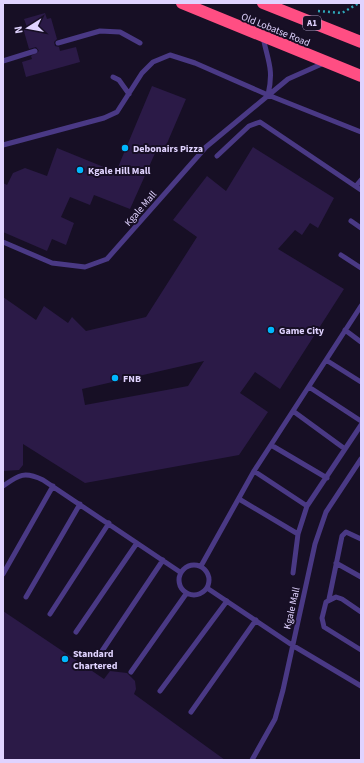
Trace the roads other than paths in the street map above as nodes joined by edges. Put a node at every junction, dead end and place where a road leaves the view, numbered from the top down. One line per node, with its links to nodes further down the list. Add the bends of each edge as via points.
1 (182, 3): 3 (highway, Old Lobatse Road)
2 (263, 3): 4 (highway, Old Lobatse Road / A1)
3 (263, 37): 9 (highway, Old Lobatse Road); 13 (lane, via 272,79)
4 (361, 42)
5 (58, 43): 6 (lane, via 100,31 120,32)
6 (140, 43)
7 (35, 51): 8 (lane)
8 (3, 61)
9 (325, 62): 10 (highway, Old Lobatse Road); 13 (lane, Kgale Mall, via 293,76)
10 (361, 76)
11 (113, 77): 12 (lane, via 120,80)
12 (129, 94): 13 (lane, via 142,73 153,62 170,55 195,63); 15 (lane, via 117,112 104,118)
13 (268, 95): 14 (lane); 21 (lane, Kgale Mall, via 206,147 107,259 85,267 52,263)
14 (361, 132)
15 (3, 146)
16 (217, 156): 18 (lane, via 249,126 260,122)
17 (361, 180): 18 (lane)
18 (359, 188)
19 (352, 222): 20 (lane)
20 (361, 228)
21 (3, 242)
22 (341, 255): 23 (lane)
23 (361, 268)
24 (361, 306): 25 (lane)
25 (345, 330): 26 (lane); 27 (lane)
26 (361, 342)
27 (326, 360): 28 (lane); 29 (lane)
28 (361, 382)
29 (309, 387): 30 (lane); 31 (lane)
30 (293, 411): 33 (lane); 34 (lane)
31 (361, 421)
32 (361, 425): 34 (lane)
33 (271, 445): 36 (lane); 37 (lane)
34 (345, 449): 37 (lane)
35 (360, 463): 63 (lane, Kgale Mall, via 326,512 314,544)
36 (254, 471): 40 (lane); 42 (lane)
37 (327, 478): 42 (lane)
38 (3, 486): 39 (lane, via 16,477 31,474)
39 (53, 486): 41 (lane); 52 (lane)
40 (239, 500): 44 (lane); 49 (lane)
41 (80, 504): 43 (lane); 56 (lane)
42 (307, 506): 44 (lane)
43 (109, 523): 46 (lane); 60 (lane)
44 (298, 534): 51 (lane)
45 (361, 539): 48 (lane, via 346,532 342,536)
46 (137, 542): 47 (lane); 62 (lane)
47 (162, 560): 50 (lane); 65 (lane)
48 (336, 563): 53 (lane); 57 (lane)
49 (201, 566): 50 (lane, via 190,565); 54 (lane, via 209,576)
50 (180, 572): 55 (lane, via 179,584)
51 (293, 573)
52 (3, 574)
53 (361, 577)
54 (207, 588): 55 (lane, via 198,595); 58 (lane)
55 (186, 594): 66 (lane)
56 (26, 597)
57 (329, 599): 59 (lane, via 342,599); 64 (lane, via 322,618 324,626)
58 (227, 601): 61 (lane); 68 (lane)
59 (361, 612)
60 (50, 614)
61 (256, 620): 63 (lane); 69 (lane)
62 (76, 632)
63 (292, 645): 67 (lane); 70 (lane, Kgale Mall, via 284,690 275,720)
64 (361, 650)
65 (102, 651)
66 (131, 672)
67 (361, 686)
68 (160, 691)
69 (191, 712)
70 (252, 760)

